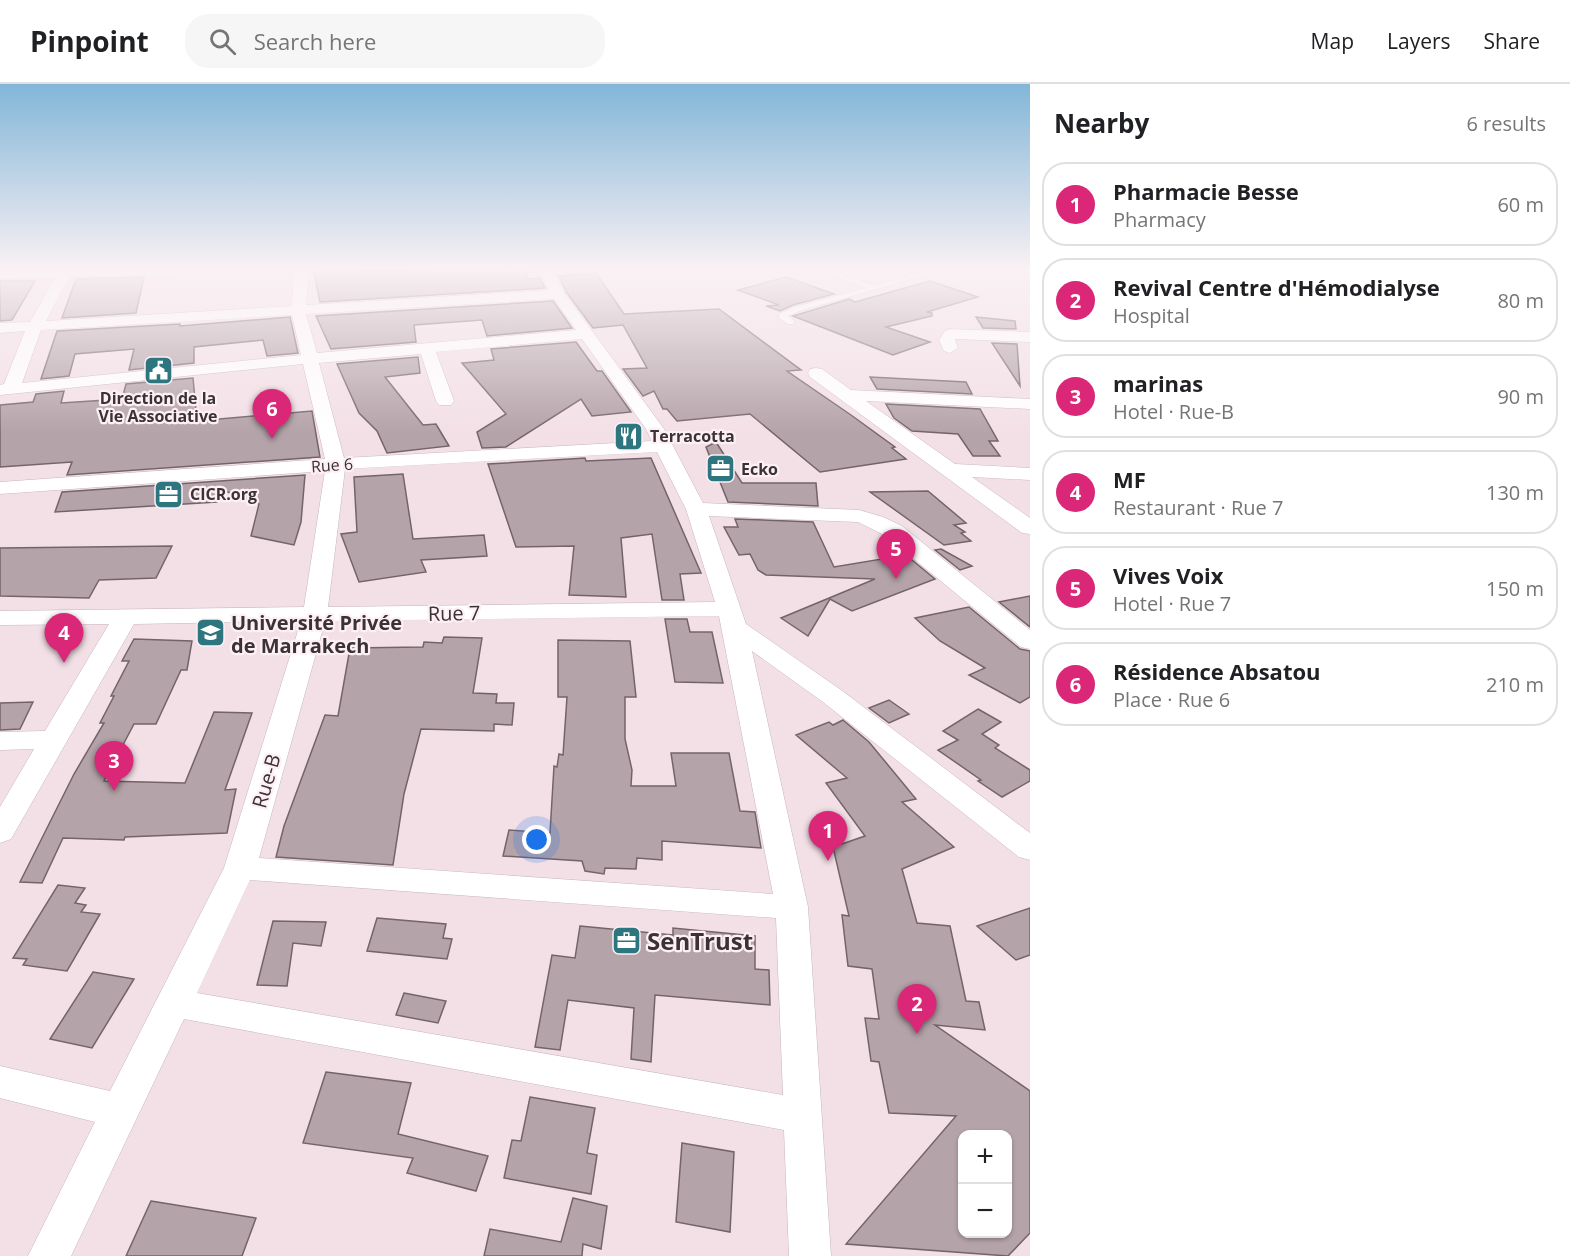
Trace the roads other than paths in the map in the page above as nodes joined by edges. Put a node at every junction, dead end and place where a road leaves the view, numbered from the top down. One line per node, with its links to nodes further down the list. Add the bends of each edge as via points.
1 (56, 325): 4 (street)
2 (301, 325): 10 (street, Rue-B)
3 (580, 325): 6 (street)
4 (35, 326): 5 (street); 12 (street)
5 (0, 328)
6 (586, 334): 8 (street); 16 (street)
7 (1030, 337): 9 (street, via 950,334)
8 (427, 348): 10 (street); 14 (street)
9 (950, 348)
10 (308, 359): 12 (street); 17 (street, Rue-B)
11 (816, 373): 13 (street)
12 (5, 389)
13 (847, 395): 15 (street); 18 (street)
14 (445, 401)
15 (1030, 404)
16 (664, 446): 17 (street, Rue 6); 21 (street)
17 (336, 464): 20 (street, Rue 6); 23 (street, Rue-B)
18 (950, 470): 19 (street); 22 (street)
19 (1030, 474)
20 (0, 488)
21 (696, 509): 26 (street); 27 (street, via 859,516 876,521 894,531)
22 (1030, 528)
23 (315, 614): 24 (street, Rue 7); 26 (street, Rue 7); 32 (street, Rue-B)
24 (126, 616): 25 (street, Rue 7); 28 (street)
25 (0, 618)
26 (732, 618): 31 (street); 33 (street)
27 (1030, 642)
28 (54, 740): 29 (street); 30 (street)
29 (0, 741)
30 (0, 832)
31 (1030, 849)
32 (240, 868): 33 (street); 34 (street, Rue-B)
33 (792, 907): 37 (street)
34 (174, 1003): 36 (street, Rue-B); 37 (street)
35 (0, 1082): 36 (street)
36 (122, 1111): 38 (street, Rue-B)
37 (803, 1116): 39 (street)
38 (49, 1256)
39 (810, 1256)

